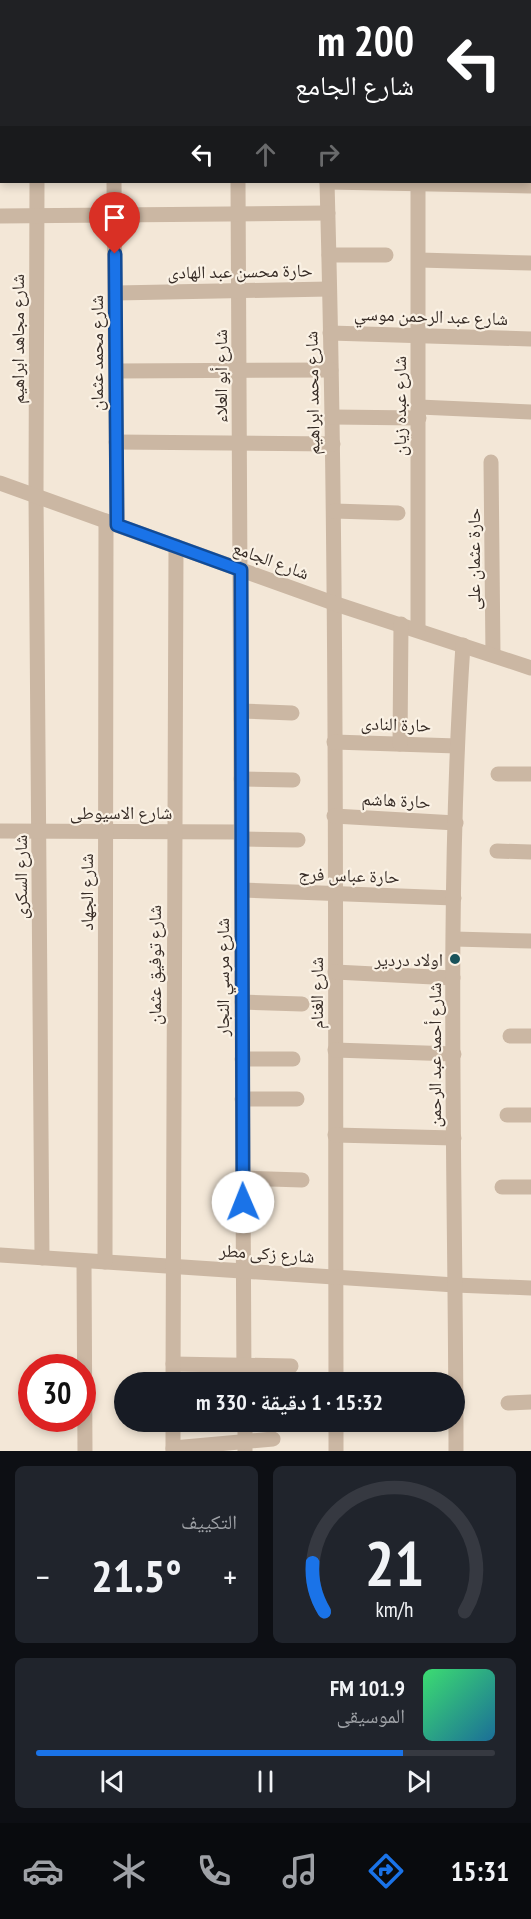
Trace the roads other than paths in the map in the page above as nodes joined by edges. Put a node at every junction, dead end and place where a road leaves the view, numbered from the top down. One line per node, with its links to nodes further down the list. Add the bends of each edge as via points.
1 (37, 183): 11 (street, شارع مجاهد ابراهيم)
2 (114, 183): 9 (street, شارع محمد عثمان)
3 (238, 183): 8 (street, شارع أبو العلاء)
4 (327, 183): 7 (street, شارع محمد ابراهيم)
5 (418, 183): 6 (street); 14 (street, شارع عبده زيان)
6 (531, 186)
7 (328, 213): 8 (street); 12 (street, شارع محمد ابراهيم)
8 (238, 214): 9 (street); 17 (street, شارع أبو العلاء)
9 (114, 215): 11 (street); 18 (street, شارع محمد عثمان)
10 (0, 216): 11 (street)
11 (37, 216): 33 (street, شارع مجاهد ابراهيم)
12 (329, 255): 13 (street); 16 (street, شارع محمد ابراهيم)
13 (386, 255)
14 (419, 260): 15 (street); 20 (street, شارع عبده زيان)
15 (531, 263)
16 (329, 289): 17 (street, حارة محسن عبد الهادى); 19 (street, شارع محمد ابراهيم)
17 (239, 291): 18 (street, حارة محسن عبد الهادى); 23 (street, شارع أبو العلاء)
18 (116, 293): 22 (street, شارع محمد عثمان)
19 (330, 333): 20 (street, شارع عبد الرحمن موسي); 24 (street, شارع محمد ابراهيم)
20 (419, 335): 21 (street, شارع عبد الرحمن موسي); 26 (street, شارع عبده زيان)
21 (531, 339)
22 (116, 370): 23 (street); 28 (street, شارع محمد عثمان)
23 (240, 370): 24 (street); 29 (street, شارع أبو العلاء)
24 (331, 370): 27 (street, شارع محمد ابراهيم)
25 (531, 412): 26 (street)
26 (419, 413): 27 (street); 41 (street, شارع عبده زيان)
27 (332, 417): 30 (street, شارع محمد ابراهيم)
28 (116, 442): 29 (street); 36 (street, شارع محمد عثمان)
29 (240, 443): 30 (street); 38 (street, شارع أبو العلاء)
30 (333, 444): 34 (street, شارع محمد ابراهيم)
31 (491, 462): 43 (street, حارة عثمان على)
32 (0, 483): 33 (street, شارع الجامع)
33 (36, 496): 36 (street, شارع الجامع); 57 (street, شارع السكرى)
34 (334, 511): 35 (street); 39 (street, شارع محمد ابراهيم)
35 (398, 513)
36 (111, 523): 37 (street, شارع الجامع); 58 (street, شارع الجهاد)
37 (176, 546): 38 (street, شارع الجامع); 59 (street, شارع توفيق عثمان)
38 (241, 570): 39 (street, شارع الجامع); 45 (street, شارع مرسي النجار)
39 (336, 604): 40 (street, شارع الجامع); 47 (street, شارع الغنام)
40 (401, 624): 41 (street, شارع الجامع); 48 (street)
41 (417, 630): 42 (street, شارع الجامع)
42 (463, 645): 43 (street, شارع الجامع); 49 (street, شارع أحمد عبد الرحمن)
43 (493, 655): 44 (street, شارع الجامع)
44 (531, 668)
45 (241, 711): 46 (street); 52 (street, شارع مرسي النجار)
46 (292, 713)
47 (334, 742): 48 (street, حارة النادى); 54 (street, شارع الغنام)
48 (400, 744): 49 (street, حارة النادى)
49 (457, 746): 55 (street, شارع أحمد عبد الرحمن)
50 (498, 774): 51 (street)
51 (531, 774)
52 (241, 779): 53 (street); 60 (street, شارع مرسي النجار)
53 (293, 780)
54 (334, 816): 55 (street, حارة هاشم); 65 (street, شارع الغنام)
55 (456, 823): 66 (street, شارع أحمد عبد الرحمن)
56 (0, 831): 57 (street, شارع الاسيوطى)
57 (39, 831): 58 (street, شارع الاسيوطى); 90 (street, شارع السكرى)
58 (106, 831): 59 (street, شارع الاسيوطى); 92 (street, شارع الجهاد)
59 (174, 832): 60 (street, شارع الاسيوطى); 93 (street, شارع توفيق عثمان)
60 (242, 835): 61 (street, شارع الاسيوطى); 64 (street, شارع مرسي النجار)
61 (298, 840)
62 (497, 851): 63 (street)
63 (531, 852)
64 (242, 890): 65 (street, حارة عباس فرج); 71 (street, شارع مرسي النجار)
65 (334, 894): 66 (street, حارة عباس فرج); 69 (street, شارع الغنام)
66 (454, 898): 67 (street, شارع أحمد عبد الرحمن)
67 (454, 939): 68 (street); 70 (street, شارع أحمد عبد الرحمن)
68 (531, 940)
69 (335, 972): 70 (street); 75 (street, شارع الغنام)
70 (453, 978): 76 (street, شارع أحمد عبد الرحمن)
71 (242, 1002): 72 (street); 77 (street, شارع مرسي النجار)
72 (302, 1004)
73 (510, 1036): 74 (street)
74 (531, 1036)
75 (335, 1050): 76 (street); 83 (street, شارع الغنام)
76 (454, 1054): 84 (street, شارع أحمد عبد الرحمن)
77 (242, 1059): 78 (street); 79 (street, شارع مرسي النجار)
78 (293, 1059)
79 (242, 1099): 80 (street); 85 (street, شارع مرسي النجار)
80 (297, 1099)
81 (507, 1115): 82 (street)
82 (531, 1115)
83 (335, 1135): 84 (street); 95 (street, شارع الغنام)
84 (454, 1138): 96 (street, شارع أحمد عبد الرحمن)
85 (242, 1178): 86 (street); 94 (street, شارع مرسي النجار)
86 (302, 1180)
87 (502, 1187): 88 (street)
88 (531, 1187)
89 (0, 1256): 90 (street, شارع زكى مطر)
90 (42, 1258): 91 (street, شارع زكى مطر)
91 (84, 1261): 92 (street, شارع زكى مطر); 113 (street)
92 (105, 1262): 93 (street, شارع زكى مطر)
93 (172, 1266): 94 (street, شارع زكى مطر); 98 (street, شارع توفيق عثمان)
94 (243, 1271): 95 (street, شارع زكى مطر); 99 (street, شارع مرسي النجار)
95 (336, 1277): 96 (street, شارع زكى مطر); 103 (street, شارع الغنام)
96 (455, 1285): 97 (street, شارع زكى مطر); 104 (street, شارع أحمد عبد الرحمن)
97 (531, 1288)
98 (173, 1364): 99 (street); 101 (street, شارع توفيق عثمان)
99 (244, 1365): 100 (street); 102 (street, شارع مرسي النجار)
100 (291, 1366)
101 (173, 1372)
102 (244, 1372)
103 (336, 1372)
104 (455, 1372)
105 (508, 1402): 106 (street)
106 (531, 1402)
107 (173, 1432): 112 (street)
108 (336, 1432): 114 (street)
109 (456, 1432): 115 (street, شارع أحمد عبد الرحمن)
110 (273, 1439): 111 (street)
111 (245, 1447): 112 (street)
112 (173, 1450)
113 (85, 1451)
114 (336, 1451)
115 (456, 1451)

